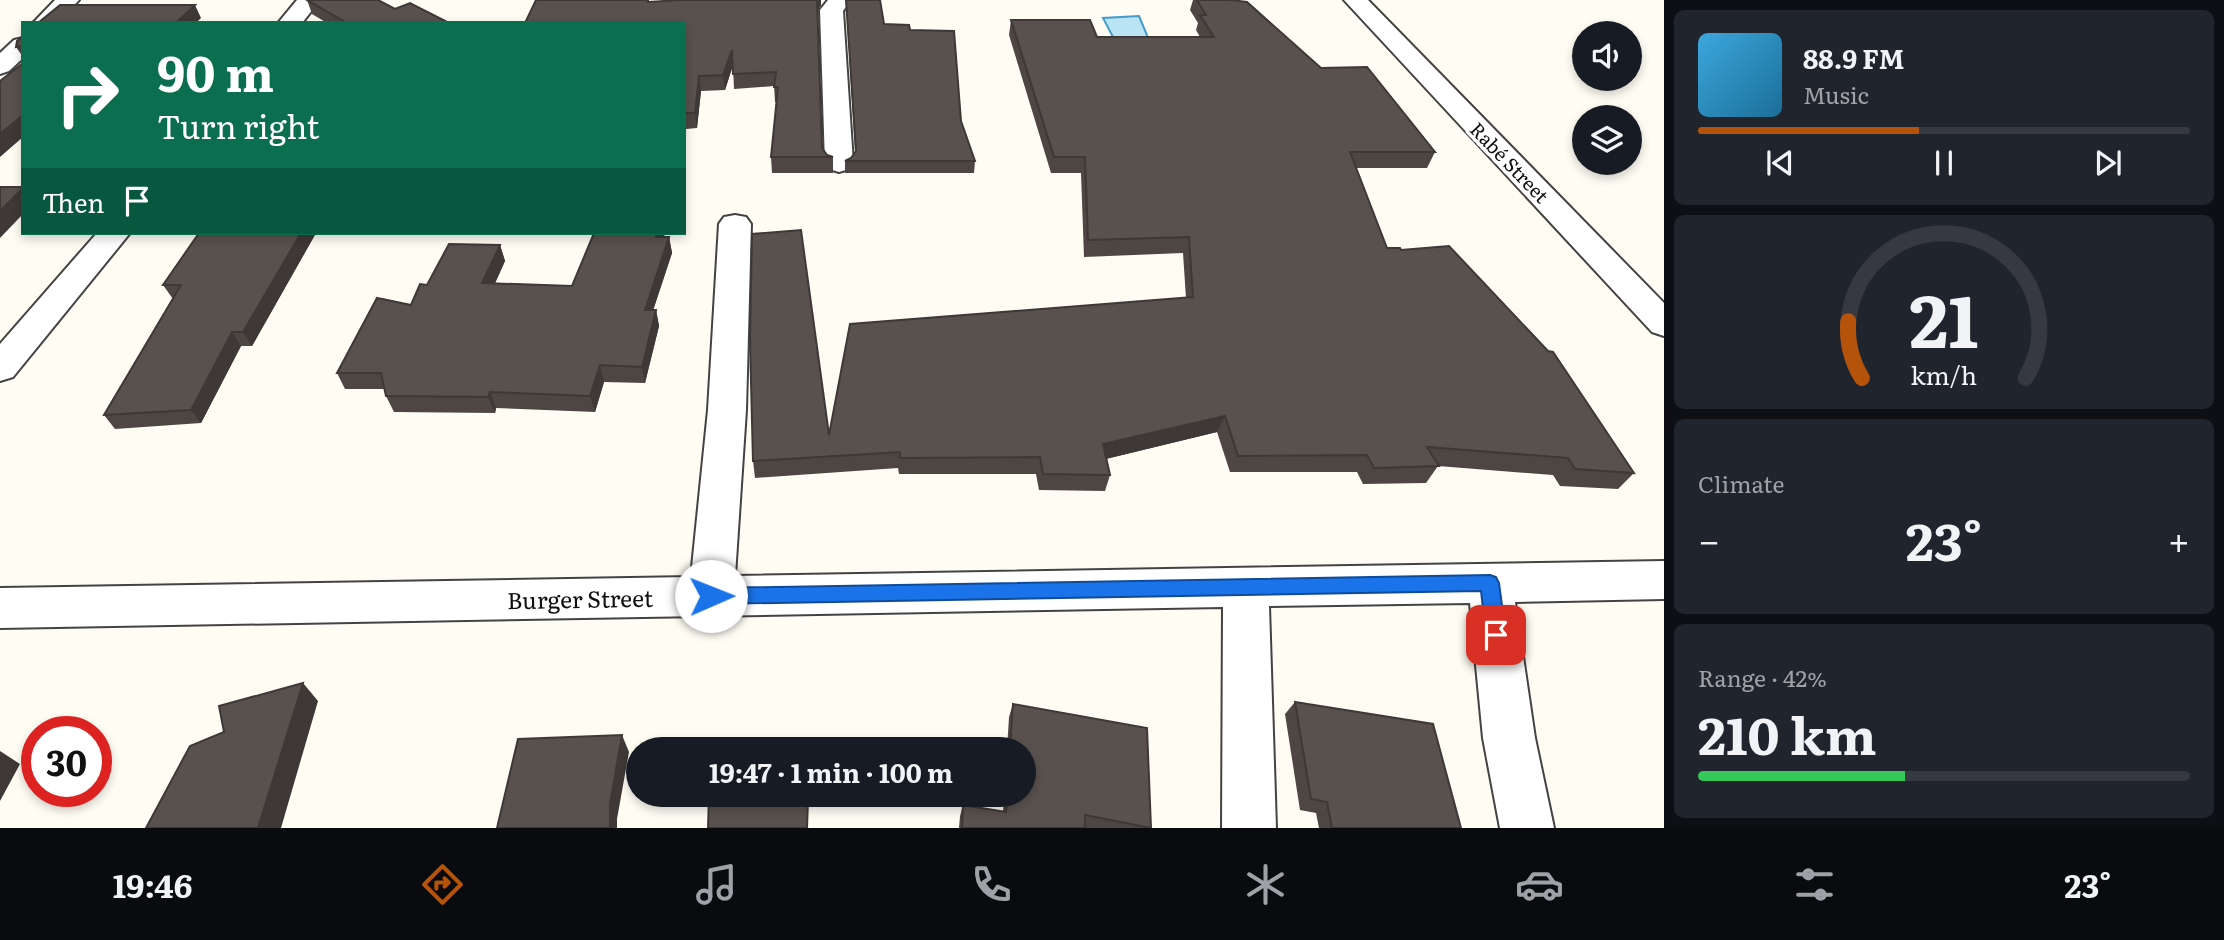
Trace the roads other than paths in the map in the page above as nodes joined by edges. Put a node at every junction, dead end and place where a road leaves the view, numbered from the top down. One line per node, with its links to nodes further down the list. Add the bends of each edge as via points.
1 (68, 0): 5 (street)
2 (309, 0): 6 (street)
3 (840, 0): 9 (street, via 831,10)
4 (1355, 0): 12 (street, Rabé Street)
5 (47, 21)
6 (292, 21)
7 (21, 47): 8 (street)
8 (0, 66)
9 (839, 163)
10 (735, 225): 17 (street, via 732,356)
11 (112, 235): 13 (street)
12 (1664, 324)
13 (0, 368)
14 (1664, 580): 15 (street, Burger Street)
15 (1490, 583): 16 (street, Burger Street); 20 (street, via 1508,738)
16 (1246, 587): 17 (street, Burger Street); 19 (street)
17 (711, 596): 18 (street, Burger Street)
18 (0, 608)
19 (1249, 828)
20 (1527, 828)

